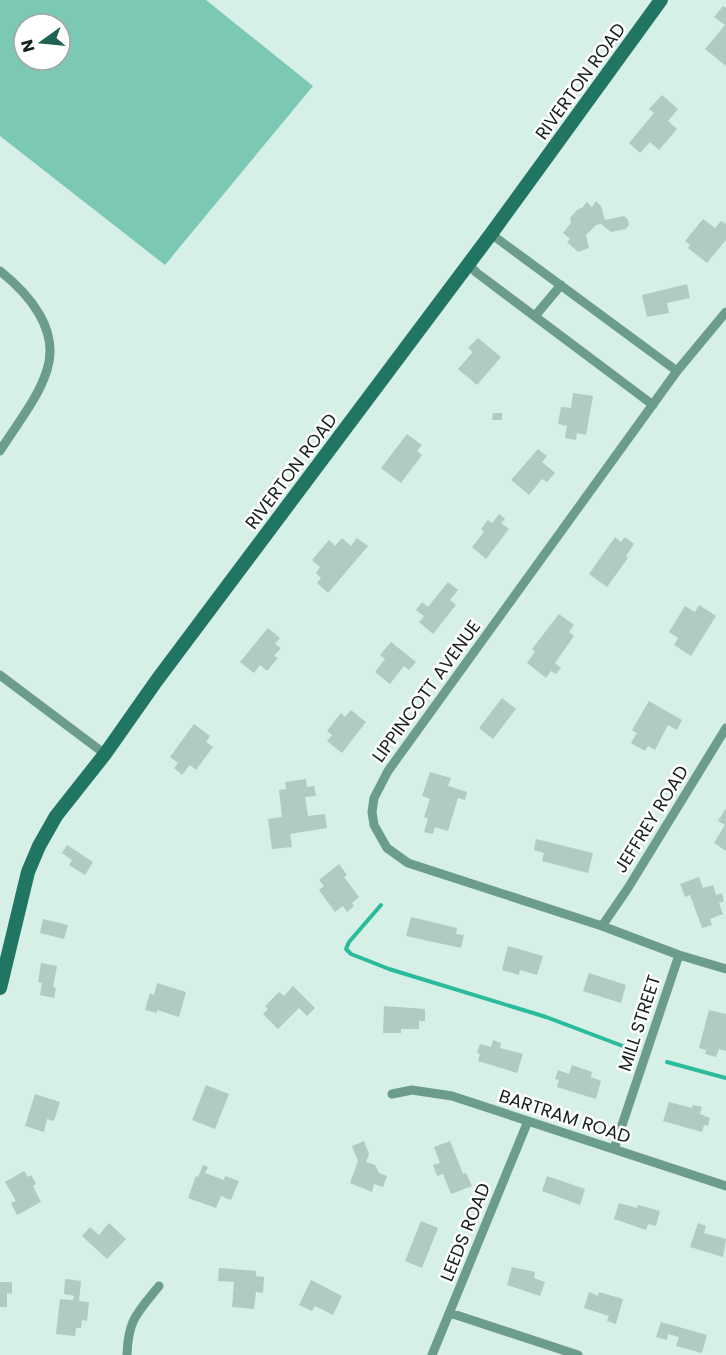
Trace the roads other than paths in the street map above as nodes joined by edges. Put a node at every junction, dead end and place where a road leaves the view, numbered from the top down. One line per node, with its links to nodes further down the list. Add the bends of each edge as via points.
1 (661, 0): 2 (main road, RIVERTON ROAD)
2 (491, 234): 3 (main road, RIVERTON ROAD); 5 (street)
3 (468, 264): 7 (street); 13 (main road, RIVERTON ROAD)
4 (0, 271): 10 (street, via 31,300 46,326 50,357 34,398)
5 (561, 285): 7 (street); 8 (street)
6 (726, 312): 8 (street, LIPPINCOTT AVENUE)
7 (534, 316): 9 (street)
8 (677, 371): 9 (street, LIPPINCOTT AVENUE)
9 (654, 405): 14 (street, LIPPINCOTT AVENUE, via 388,771 374,798 372,812 374,825 387,848 408,862)
10 (0, 451)
11 (0, 675): 13 (street)
12 (726, 728): 14 (street, JEFFREY ROAD)
13 (105, 754): 17 (main road, RIVERTON ROAD, via 56,816 39,846 28,873)
14 (602, 926): 15 (street, LIPPINCOTT AVENUE)
15 (679, 954): 16 (street); 20 (street, MILL STREET)
16 (726, 969)
17 (0, 988)
18 (392, 1094): 19 (street, BARTRAM ROAD, via 412,1090 437,1092)
19 (528, 1121): 20 (street, BARTRAM ROAD); 23 (street, LEEDS ROAD)
20 (614, 1149): 21 (street, BARTRAM ROAD)
21 (726, 1186)
22 (159, 1286): 24 (street, via 134,1317)
23 (450, 1313): 25 (street, LEEDS ROAD); 26 (street)
24 (127, 1355)
25 (432, 1355)
26 (578, 1355)

